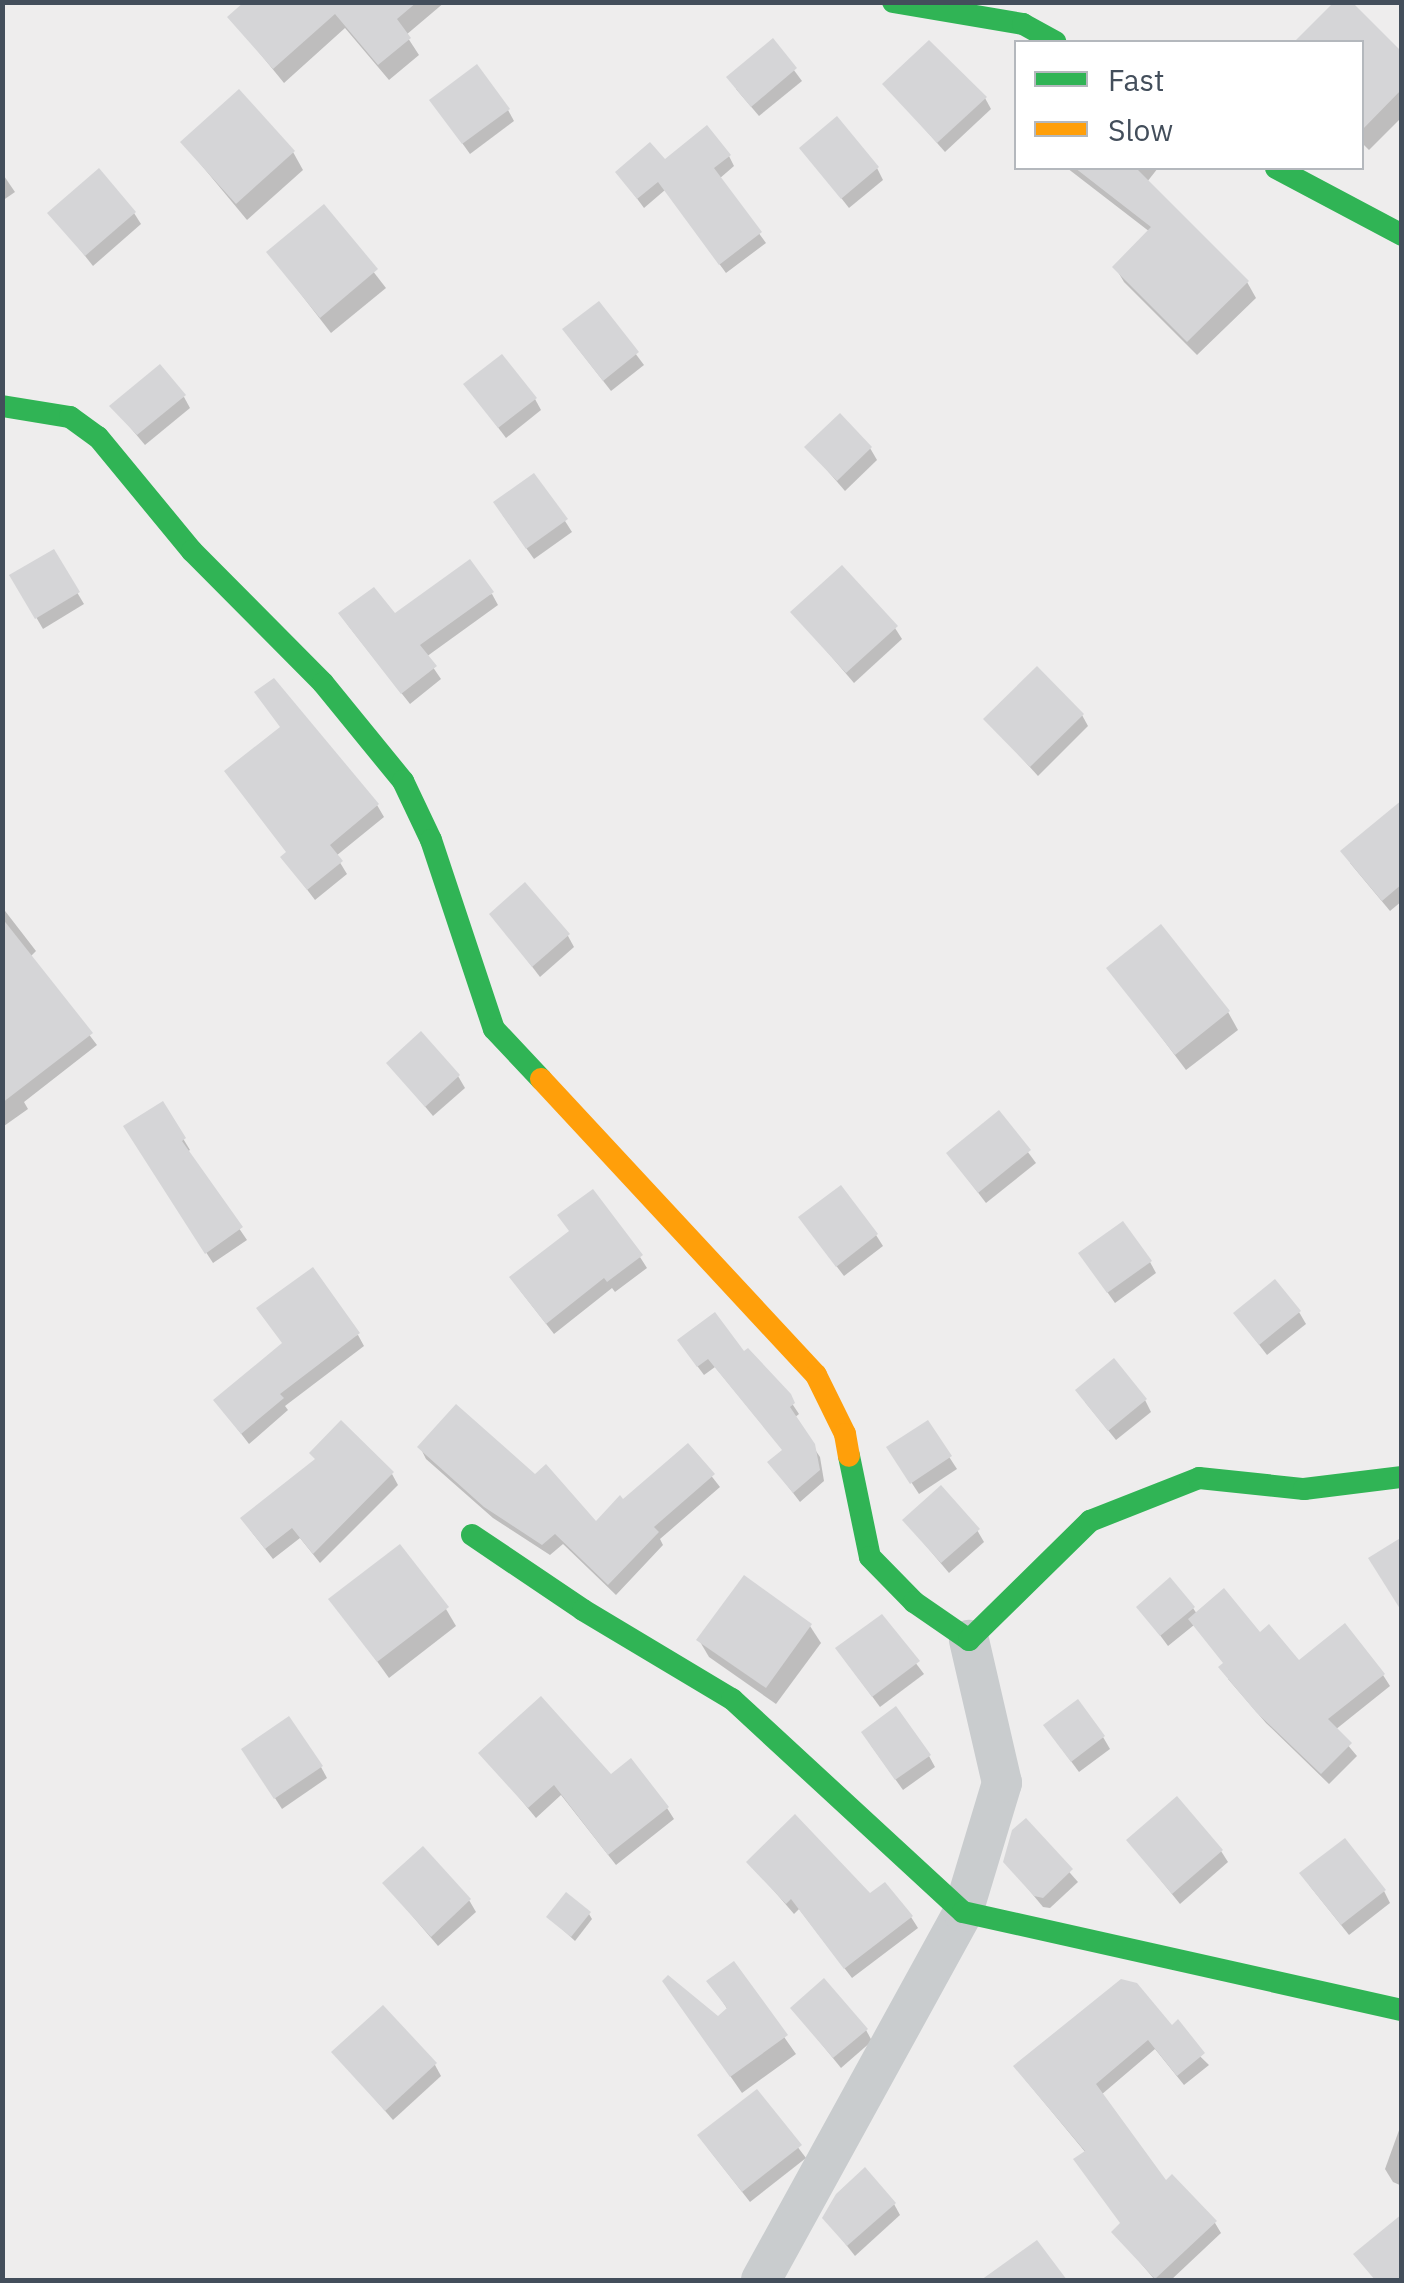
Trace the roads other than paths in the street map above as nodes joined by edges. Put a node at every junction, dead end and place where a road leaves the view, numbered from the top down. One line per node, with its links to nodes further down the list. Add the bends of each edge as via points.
1 (893, 2): 2 (street, via 1023,24)
2 (1051, 40)
3 (1280, 170): 4 (street)
4 (1402, 236)
5 (2, 406): 8 (street, via 70,417 98,437 192,551 323,683 403,780 431,840 494,1029 816,1375 844,1434 870,1557 914,1602)
6 (1402, 1477): 8 (street, via 1304,1489 1198,1478 1090,1521)
7 (472, 1535): 9 (street, via 732,1699)
8 (969, 1640): 9 (street, via 1002,1784)
9 (963, 1912): 10 (street); 11 (street)
10 (1402, 2010)
11 (760, 2280)

